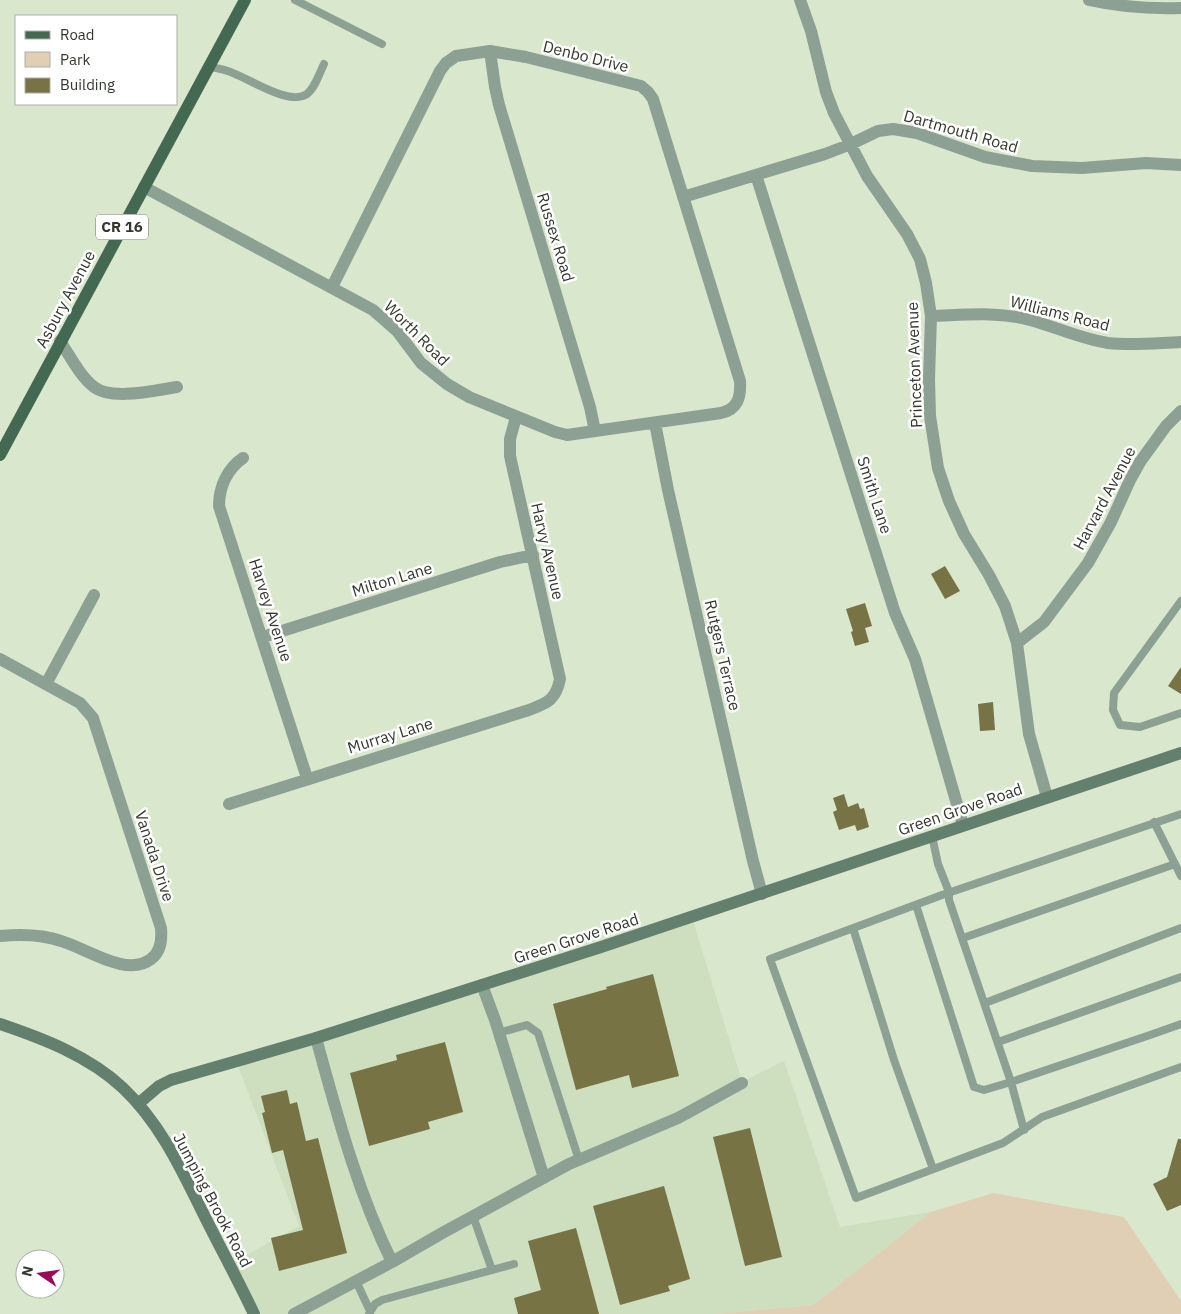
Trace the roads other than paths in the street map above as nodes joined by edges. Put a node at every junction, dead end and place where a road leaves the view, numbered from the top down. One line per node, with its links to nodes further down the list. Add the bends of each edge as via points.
1 (245, 0): 9 (main road, Asbury Avenue / CR 16)
2 (295, 0): 6 (lane)
3 (800, 0): 10 (street, Princeton Avenue, via 826,92)
4 (1089, 0): 5 (street, via 1147,8)
5 (1181, 8)
6 (382, 44)
7 (490, 51): 14 (street, Denbo Drive, via 641,86 653,99); 15 (street, Denbo Drive, via 456,56 446,62); 24 (street, Russex Road, via 499,106)
8 (324, 64): 9 (lane, via 311,89 301,97 271,91 234,73)
9 (209, 67): 13 (main road, Asbury Avenue / CR 16)
10 (851, 144): 11 (street, Dartmouth Road, via 878,131 893,129 916,133 984,157 1032,166); 12 (street, Dartmouth Road); 16 (street, Princeton Avenue, via 867,176 914,246 926,283)
11 (1181, 165)
12 (756, 175): 14 (street, Dartmouth Road); 42 (street, Smith Lane, via 890,597 915,659)
13 (144, 187): 15 (street, Worth Road); 17 (main road, Asbury Avenue / CR 16)
14 (683, 197): 20 (street, Denbo Drive, via 740,380)
15 (332, 287): 22 (street, Worth Road, via 382,316 421,363 447,384)
16 (931, 316): 18 (street, Williams Road, via 1012,316 1105,342 1145,345); 31 (street, Princeton Avenue, via 928,380 938,468 964,534 1005,606)
17 (60, 341): 19 (street, via 96,389 122,395); 25 (main road, Asbury Avenue / CR 16)
18 (1181, 342)
19 (177, 387)
20 (739, 400): 23 (street, Worth Road, via 734,408 721,414)
21 (1181, 411): 31 (street, Harvard Avenue, via 1140,462 1088,562 1044,622)
22 (516, 417): 24 (street, Worth Road, via 567,435); 27 (street, Harvy Avenue, via 510,439 510,456)
23 (655, 423): 24 (street, Worth Road); 47 (street, Rutgers Terrace)
24 (595, 431)
25 (0, 455)
26 (243, 458): 30 (street, Harvey Avenue, via 225,478 219,496 220,506)
27 (532, 555): 30 (street, Milton Lane); 34 (street, Harvy Avenue, via 560,679)
28 (94, 595): 33 (street)
29 (1181, 600): 35 (lane, via 1114,693 1113,710 1120,725 1140,727)
30 (263, 637): 37 (street, Harvey Avenue)
31 (1017, 643): 38 (street, Princeton Avenue, via 1029,734)
32 (0, 659): 33 (street, Vanada Drive)
33 (46, 684): 51 (street, Vanada Drive, via 80,703 93,718 161,928 161,943 149,960 128,966 61,940)
34 (557, 692): 37 (street, Murray Lane, via 552,699 529,710)
35 (1181, 712)
36 (1181, 753): 38 (street, Green Grove Road)
37 (307, 778): 39 (street, Murray Lane)
38 (1047, 797): 42 (street, Green Grove Road)
39 (229, 804)
40 (1181, 814): 41 (lane)
41 (1154, 822): 44 (lane); 46 (lane)
42 (962, 825): 43 (street, Green Grove Road)
43 (932, 836): 46 (lane, via 938,864); 47 (street, Green Grove Road)
44 (1175, 864): 45 (lane); 52 (lane)
45 (1181, 876)
46 (950, 892): 48 (lane); 52 (lane, via 949,900)
47 (762, 894): 54 (street, Green Grove Road)
48 (916, 904): 49 (lane); 62 (lane, via 974,1087 984,1090)
49 (853, 928): 67 (lane, via 894,1060); 67 (lane, via 770,959 856,1198)
50 (1181, 928): 55 (lane)
51 (0, 936)
52 (963, 938): 55 (lane)
53 (1181, 977): 60 (lane)
54 (482, 985): 58 (street); 59 (street, Green Grove Road)
55 (985, 1003): 60 (lane)
56 (0, 1024): 64 (street, via 78,1056 123,1088)
57 (1181, 1024): 62 (lane)
58 (498, 1033): 66 (lane, via 527,1025 538,1033); 68 (street)
59 (316, 1038): 64 (street, Green Grove Road, via 171,1080); 70 (street, via 348,1155)
60 (998, 1042): 62 (lane)
61 (1181, 1068): 65 (lane, via 1042,1117)
62 (1011, 1082): 65 (lane)
63 (742, 1083): 66 (street, via 678,1118)
64 (138, 1104): 75 (street, Jumping Brook Road, via 174,1156)
65 (1024, 1130): 67 (lane, via 1003,1143)
66 (579, 1160): 68 (street)
67 (933, 1169)
68 (544, 1178): 69 (street)
69 (473, 1216): 70 (street); 72 (lane)
70 (392, 1262): 73 (street)
71 (514, 1264): 72 (lane)
72 (492, 1270): 74 (lane, via 382,1300)
73 (356, 1281): 74 (lane); 76 (street)
74 (370, 1312)
75 (252, 1313)
76 (294, 1314)

